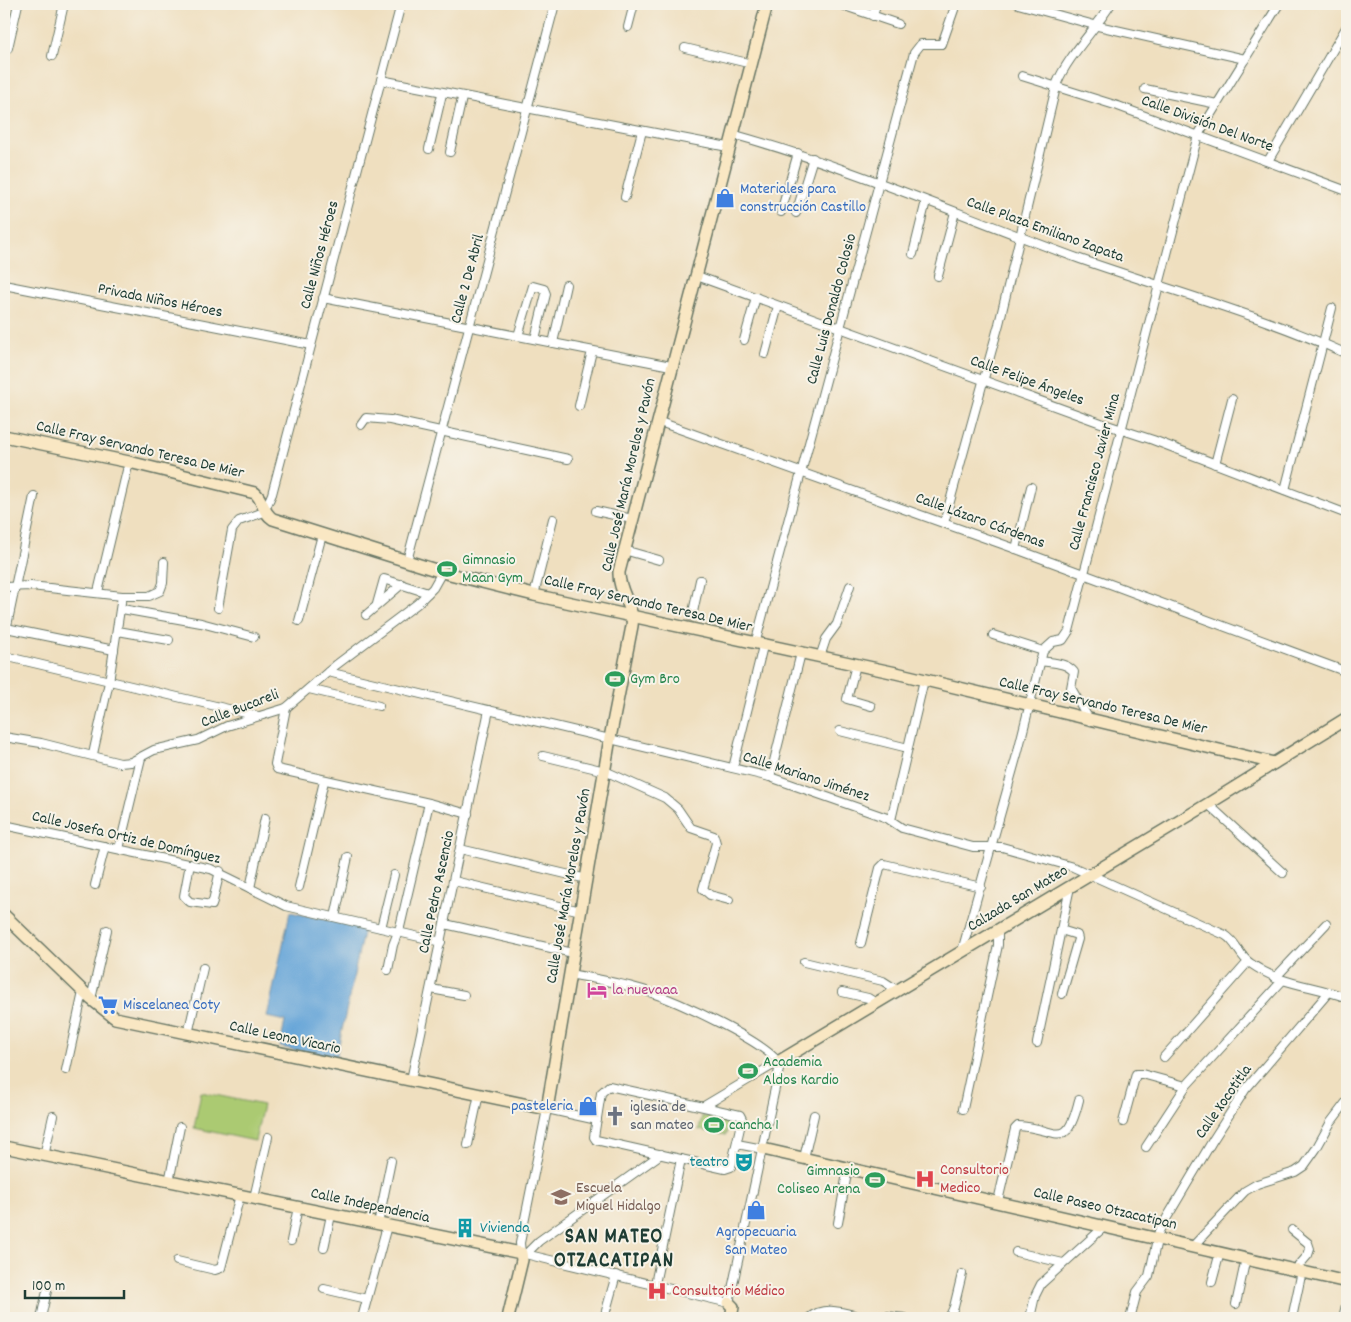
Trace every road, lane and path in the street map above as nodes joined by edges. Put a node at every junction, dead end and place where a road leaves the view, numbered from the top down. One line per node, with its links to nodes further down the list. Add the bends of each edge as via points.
1 (18, 4): 18 (street)
2 (64, 4): 20 (street)
3 (400, 4): 24 (street, Calle Niños Héroes)
4 (555, 4): 30 (street, Calle 2 De Abril)
5 (634, 4): 17 (street)
6 (767, 4): 22 (main road, Calle José María Morelos y Pavón)
7 (839, 4): 13 (street)
8 (876, 4): 13 (street)
9 (956, 4): 40 (street, Calle Luis Donaldo Colosio, via 942,44 921,44 914,53)
10 (1024, 4): 15 (street)
11 (1111, 4): 15 (street)
12 (1279, 4): 21 (street, Calle Francisco Javier Mina)
13 (873, 16): 14 (street)
14 (898, 24)
15 (1098, 26): 21 (street); 25 (street, via 1062,72)
16 (1347, 26): 39 (street)
17 (628, 27)
18 (8, 48)
19 (685, 48): 22 (street)
20 (52, 56)
21 (1245, 59): 29 (street, Calle Francisco Javier Mina)
22 (752, 64): 32 (main road, Calle José María Morelos y Pavón)
23 (1022, 76): 25 (street, Calle División Del Norte)
24 (381, 80): 27 (street); 55 (street, Calle Niños Héroes)
25 (1057, 87): 33 (street, Calle División Del Norte); 47 (street)
26 (1145, 89): 29 (street)
27 (442, 94): 28 (street); 35 (street)
28 (462, 98): 30 (street); 36 (street)
29 (1217, 104): 33 (street, Calle Francisco Javier Mina)
30 (527, 110): 31 (street); 58 (street, Calle 2 De Abril)
31 (642, 132): 34 (street); 42 (street)
32 (732, 134): 34 (main road, Calle José María Morelos y Pavón); 37 (street, Calle Plaza Emiliano Zapata)
33 (1198, 135): 39 (street, Calle División Del Norte); 53 (street, Calle Francisco Javier Mina)
34 (728, 147): 49 (main road, Calle José María Morelos y Pavón)
35 (430, 149)
36 (450, 152)
37 (798, 153): 38 (street, Calle Plaza Emiliano Zapata); 44 (street)
38 (813, 158): 40 (street, Calle Plaza Emiliano Zapata); 46 (street)
39 (1268, 161): 41 (street, Calle División Del Norte)
40 (878, 183): 43 (street, Calle Plaza Emiliano Zapata); 59 (street, Calle Luis Donaldo Colosio)
41 (1347, 190)
42 (625, 197)
43 (926, 201): 45 (street, Calle Plaza Emiliano Zapata); 48 (street)
44 (781, 212)
45 (955, 212): 47 (street, Calle Plaza Emiliano Zapata); 50 (street)
46 (796, 213)
47 (1021, 236): 53 (street, Calle Plaza Emiliano Zapata); 70 (street)
48 (913, 254)
49 (697, 276): 54 (street, Calle Felipe Ángeles); 69 (main road, Calle José María Morelos y Pavón)
50 (938, 276)
51 (4, 285): 65 (street, Privada Niños Héroes)
52 (566, 285): 63 (street)
53 (1159, 285): 64 (street, Calle Plaza Emiliano Zapata); 75 (street, Calle Francisco Javier Mina)
54 (756, 297): 56 (street, Calle Felipe Ángeles); 62 (street)
55 (323, 298): 58 (street); 65 (street, Calle Niños Héroes)
56 (778, 306): 59 (street, Calle Felipe Ángeles); 67 (street)
57 (1332, 308): 64 (street)
58 (470, 327): 60 (street); 76 (street, Calle 2 De Abril)
59 (842, 328): 70 (street, Calle Felipe Ángeles); 81 (street, Calle Luis Donaldo Colosio)
60 (518, 336): 61 (street); 61 (street, via 533,286 544,289 546,294)
61 (535, 339): 63 (street)
62 (744, 340)
63 (553, 343): 66 (street)
64 (1323, 343): 68 (street, Calle Plaza Emiliano Zapata); 83 (street)
65 (311, 345): 86 (street, Calle Niños Héroes, via 278,472)
66 (592, 351): 69 (street); 72 (street)
67 (765, 354)
68 (1347, 354)
69 (671, 366): 73 (main road, Calle José María Morelos y Pavón)
70 (983, 379): 75 (street, Calle Felipe Ángeles); 90 (street)
71 (1232, 399): 80 (street)
72 (579, 406)
73 (657, 421): 81 (street, Calle Lázaro Cárdenas); 89 (main road, Calle José María Morelos y Pavón)
74 (361, 425): 76 (street, via 366,418 372,418)
75 (1120, 430): 80 (street, Calle Felipe Ángeles); 98 (street, Calle Francisco Javier Mina)
76 (442, 432): 78 (street); 95 (street, Calle 2 De Abril)
77 (4, 436): 79 (main road, Calle Fray Servando Teresa De Mier)
78 (568, 460)
79 (129, 462): 86 (main road, Calle Fray Servando Teresa De Mier, via 255,492); 104 (street)
80 (1215, 464): 83 (street, Calle Felipe Ángeles)
81 (802, 471): 90 (street, Calle Lázaro Cárdenas); 121 (street, Calle Luis Donaldo Colosio)
82 (1031, 487): 92 (street)
83 (1285, 490): 87 (street, Calle Felipe Ángeles)
84 (34, 496): 101 (street)
85 (596, 511): 89 (street)
86 (264, 512): 91 (main road, Calle Fray Servando Teresa De Mier, via 274,519); 109 (street, via 239,521 232,530)
87 (1347, 514)
88 (554, 519): 106 (street)
89 (632, 519): 93 (main road, Calle José María Morelos y Pavón)
90 (944, 523): 92 (street, Calle Lázaro Cárdenas)
91 (322, 535): 95 (main road, Calle Fray Servando Teresa De Mier); 114 (street)
92 (1016, 549): 98 (street, Calle Lázaro Cárdenas)
93 (624, 550): 94 (street); 113 (main road, Calle José María Morelos y Pavón, via 620,583)
94 (659, 560)
95 (408, 561): 97 (main road, Calle Fray Servando Teresa De Mier)
96 (164, 562): 107 (street, via 160,591 149,596)
97 (442, 572): 105 (street, Calle Bucareli); 106 (main road, Calle Fray Servando Teresa De Mier)
98 (1083, 574): 123 (street, Calle Francisco Javier Mina, via 1066,636); 130 (street, Calle Lázaro Cárdenas)
99 (700, 580): 111 (street)
100 (402, 584): 105 (street); 108 (street); 108 (street, via 384,579)
101 (14, 586): 103 (street); 104 (street); 115 (street)
102 (850, 586): 126 (street, via 837,624 826,639)
103 (4, 587)
104 (98, 592): 107 (street)
105 (428, 593): 129 (street, Calle Bucareli)
106 (534, 595): 113 (main road, Calle Fray Servando Teresa De Mier)
107 (122, 596): 110 (street)
108 (377, 604): 112 (street)
109 (218, 608)
110 (122, 609): 116 (street); 118 (street, via 201,623)
111 (693, 612)
112 (366, 615)
113 (633, 618): 121 (main road, Calle Fray Servando Teresa De Mier, via 690,627); 144 (main road, Calle José María Morelos y Pavón)
114 (299, 621)
115 (6, 628): 119 (street); 122 (street)
116 (118, 630): 120 (street); 122 (street)
117 (994, 635): 123 (street)
118 (254, 638)
119 (4, 640)
120 (169, 640)
121 (759, 645): 124 (main road, Calle Fray Servando Teresa De Mier); 150 (street, Calle Luis Donaldo Colosio)
122 (114, 650): 132 (street)
123 (1043, 651): 127 (street)
124 (801, 653): 126 (main road, Calle Fray Servando Teresa De Mier); 152 (street)
125 (4, 656): 132 (street)
126 (820, 657): 128 (main road, Calle Fray Servando Teresa De Mier)
127 (1040, 661): 136 (street); 141 (street, via 1065,665 1074,672 1072,691)
128 (856, 665): 131 (main road, Calle Fray Servando Teresa De Mier); 135 (street, via 847,699)
129 (328, 672): 133 (street, Calle Bucareli); 138 (street, Calle Mariano Jiménez)
130 (1347, 672)
131 (924, 680): 136 (main road, Calle Fray Servando Teresa De Mier); 145 (street)
132 (109, 682): 139 (street); 146 (street)
133 (309, 689): 134 (street); 137 (street, Calle Bucareli)
134 (379, 706)
135 (871, 706)
136 (1029, 706): 141 (main road, Calle Fray Servando Teresa De Mier); 161 (street)
137 (286, 708): 139 (street, Calle Bucareli); 153 (street, via 276,768)
138 (489, 710): 144 (street, Calle Mariano Jiménez); 156 (street, Calle Pedro Ascencio)
139 (260, 717): 148 (street, Calle Bucareli, via 227,726 198,740 154,750)
140 (1347, 718): 149 (main road, Calzada San Mateo)
141 (1090, 721): 149 (main road, Calle Fray Servando Teresa De Mier)
142 (840, 731): 145 (street)
143 (4, 737): 146 (street, Calle Bucareli)
144 (610, 738): 150 (street, Calle Mariano Jiménez); 151 (main road, Calle José María Morelos y Pavón)
145 (908, 748): 158 (street)
146 (93, 754): 148 (street, Calle Bucareli, via 126,763)
147 (543, 756): 151 (street)
148 (141, 758): 162 (street)
149 (1274, 763): 155 (main road, Calzada San Mateo)
150 (733, 768): 152 (street, Calle Mariano Jiménez)
151 (605, 771): 170 (main road, Calle José María Morelos y Pavón); 177 (street, via 665,798 678,809 691,828 714,836 716,843 703,889 710,895)
152 (770, 777): 158 (street, Calle Mariano Jiménez)
153 (324, 781): 154 (street); 173 (street)
154 (429, 803): 156 (street); 187 (street)
155 (1208, 804): 167 (street); 168 (main road, Calzada San Mateo)
156 (468, 814): 163 (street, Calle Pedro Ascencio)
157 (266, 818): 176 (street)
158 (891, 820): 161 (street, Calle Mariano Jiménez, via 902,828 974,847)
159 (4, 825): 160 (street, Calle Josefa Ortiz de Domínguez)
160 (105, 846): 162 (street, Calle Josefa Ortiz de Domínguez); 172 (street)
161 (991, 847): 168 (street, Calle Mariano Jiménez, via 1002,847); 174 (street)
162 (119, 849): 165 (street, Calle Josefa Ortiz de Domínguez)
163 (460, 849): 170 (street); 171 (street, Calle Pedro Ascencio)
164 (348, 857): 180 (street)
165 (190, 864): 166 (street, Calle Josefa Ortiz de Domínguez); 166 (street, via 184,896 190,902 212,905)
166 (220, 872): 176 (street, Calle Josefa Ortiz de Domínguez)
167 (1283, 873)
168 (1090, 874): 175 (main road, Calzada San Mateo); 193 (street, Calle Mariano Jiménez, via 1225,935)
169 (394, 875): 183 (street)
170 (586, 880): 178 (main road, Calle José María Morelos y Pavón)
171 (454, 881): 178 (street); 181 (street, Calle Pedro Ascencio)
172 (95, 886)
173 (299, 887)
174 (981, 887): 189 (street, via 884,864 880,868); 190 (street)
175 (1070, 887): 185 (main road, Calzada San Mateo); 186 (street)
176 (250, 888): 180 (street, Calle Josefa Ortiz de Domínguez, via 286,906)
177 (729, 900)
178 (581, 911): 191 (main road, Calle José María Morelos y Pavón)
179 (4, 915): 203 (main road, Calle Leona Vicario)
180 (335, 917): 183 (street, Calle Josefa Ortiz de Domínguez)
181 (444, 924): 188 (street, Calle Pedro Ascencio); 191 (street)
182 (1326, 924): 197 (street)
183 (382, 928): 187 (street, Calle Josefa Ortiz de Domínguez)
184 (107, 930): 203 (street)
185 (998, 930): 190 (main road, Calzada San Mateo); 219 (street, via 998,945)
186 (1061, 930): 202 (street, via 1077,935 1078,939); 208 (street)
187 (399, 932): 188 (street, Calle Josefa Ortiz de Domínguez); 195 (street)
188 (441, 942): 198 (street, Calle Pedro Ascencio)
189 (860, 942)
190 (962, 951): 199 (main road, Calzada San Mateo)
191 (573, 953): 196 (main road, Calle José María Morelos y Pavón)
192 (804, 962): 199 (street, via 883,981)
193 (1248, 962): 197 (street); 209 (street)
194 (203, 968): 207 (street)
195 (388, 970)
196 (570, 974): 210 (street, via 661,996 746,1038); 218 (main road, Calle José María Morelos y Pavón)
197 (1278, 980): 201 (street); 213 (street)
198 (431, 989): 204 (street); 212 (street, Calle Pedro Ascencio)
199 (897, 990): 206 (main road, Calzada San Mateo)
200 (842, 992): 206 (street)
201 (1328, 992): 205 (street); 247 (street, Calle Xocotitla, via 1236,1103)
202 (1062, 994)
203 (87, 995): 207 (main road, Calle Leona Vicario, via 115,1018); 211 (street)
204 (464, 996)
205 (1347, 998)
206 (876, 1003): 210 (main road, Calzada San Mateo)
207 (188, 1034): 212 (main road, Calle Leona Vicario)
208 (1038, 1043)
209 (1164, 1058)
210 (778, 1062): 217 (street, Calzada San Mateo); 230 (street, via 781,1070)
211 (66, 1070)
212 (411, 1080): 214 (main road, Calle Leona Vicario)
213 (1186, 1086): 223 (street, via 1136,1074); 229 (street)
214 (479, 1094): 218 (main road, Calle Leona Vicario); 227 (street)
215 (1079, 1100): 240 (street, via 1073,1125 1064,1133 1018,1126 1015,1129)
216 (1347, 1101): 249 (street, via 1304,1166 1245,1191)
217 (704, 1106): 222 (street, via 609,1086 601,1092); 226 (street, via 741,1116)
218 (547, 1109): 222 (street, Calle Leona Vicario); 253 (street, Calle José María Morelos y Pavón, via 520,1243)
219 (963, 1109)
220 (814, 1115): 233 (street)
221 (53, 1116): 232 (street)
222 (597, 1120): 231 (street, via 596,1140)
223 (1123, 1122)
224 (180, 1127): 237 (street)
225 (268, 1137): 239 (street)
226 (737, 1144): 230 (street, Calle Paseo Otzacatipan); 234 (street, via 728,1169)
227 (468, 1145)
228 (4, 1147): 232 (main road, Calle Independencia)
229 (1146, 1147)
230 (763, 1149): 233 (main road, Calle Paseo Otzacatipan); 267 (street)
231 (661, 1154): 234 (street); 253 (street)
232 (44, 1156): 237 (main road, Calle Independencia)
233 (804, 1158): 236 (main road, Calle Paseo Otzacatipan)
234 (682, 1159): 262 (street)
235 (391, 1161): 244 (street)
236 (848, 1168): 240 (main road, Calle Paseo Otzacatipan); 243 (street)
237 (169, 1182): 238 (main road, Calle Independencia)
238 (240, 1195): 239 (main road, Calle Independencia); 255 (street, via 221,1268 215,1270)
239 (254, 1198): 241 (main road, Calle Independencia)
240 (998, 1201): 245 (main road, Calle Paseo Otzacatipan)
241 (298, 1207): 242 (main road, Calle Independencia); 248 (street)
242 (331, 1214): 244 (main road, Calle Independencia); 250 (street)
243 (838, 1223)
244 (382, 1225): 253 (main road, Calle Independencia); 265 (street)
245 (1106, 1226): 247 (main road, Calle Paseo Otzacatipan); 256 (street)
246 (1292, 1230): 257 (street, via 1308,1243 1310,1249)
247 (1157, 1238): 249 (main road, Calle Paseo Otzacatipan); 269 (street, Calle Xocotitla, via 1149,1276 1137,1292)
248 (291, 1241)
249 (1193, 1246): 252 (main road, Calle Paseo Otzacatipan)
250 (324, 1248)
251 (1016, 1252): 256 (street)
252 (1220, 1252): 254 (main road, Calle Paseo Otzacatipan); 260 (street)
253 (524, 1253): 259 (street, Calle Independencia); 272 (main road)
254 (1246, 1258): 257 (main road, Calle Paseo Otzacatipan); 268 (street)
255 (177, 1262)
256 (1063, 1264): 280 (street, via 1038,1290)
257 (1298, 1270): 261 (main road, Calle Paseo Otzacatipan); 281 (street)
258 (962, 1274): 279 (street)
259 (616, 1275): 262 (street, Calle Independencia); 273 (street)
260 (1212, 1282)
261 (1347, 1282)
262 (655, 1284): 267 (street, Calle Independencia)
263 (324, 1289): 265 (street)
264 (47, 1291): 270 (street)
265 (367, 1298): 271 (street)
266 (1347, 1301): 282 (street)
267 (729, 1303): 274 (main road, via 733,1308)
268 (1236, 1304)
269 (1131, 1316)
270 (41, 1318)
271 (362, 1318)
272 (508, 1318)
273 (604, 1318)
274 (731, 1318)
275 (808, 1318): 276 (street, via 827,1310)
276 (866, 1318)
277 (877, 1318): 278 (street)
278 (905, 1318)
279 (949, 1318)
280 (1030, 1318)
281 (1292, 1318)
282 (1343, 1318)

